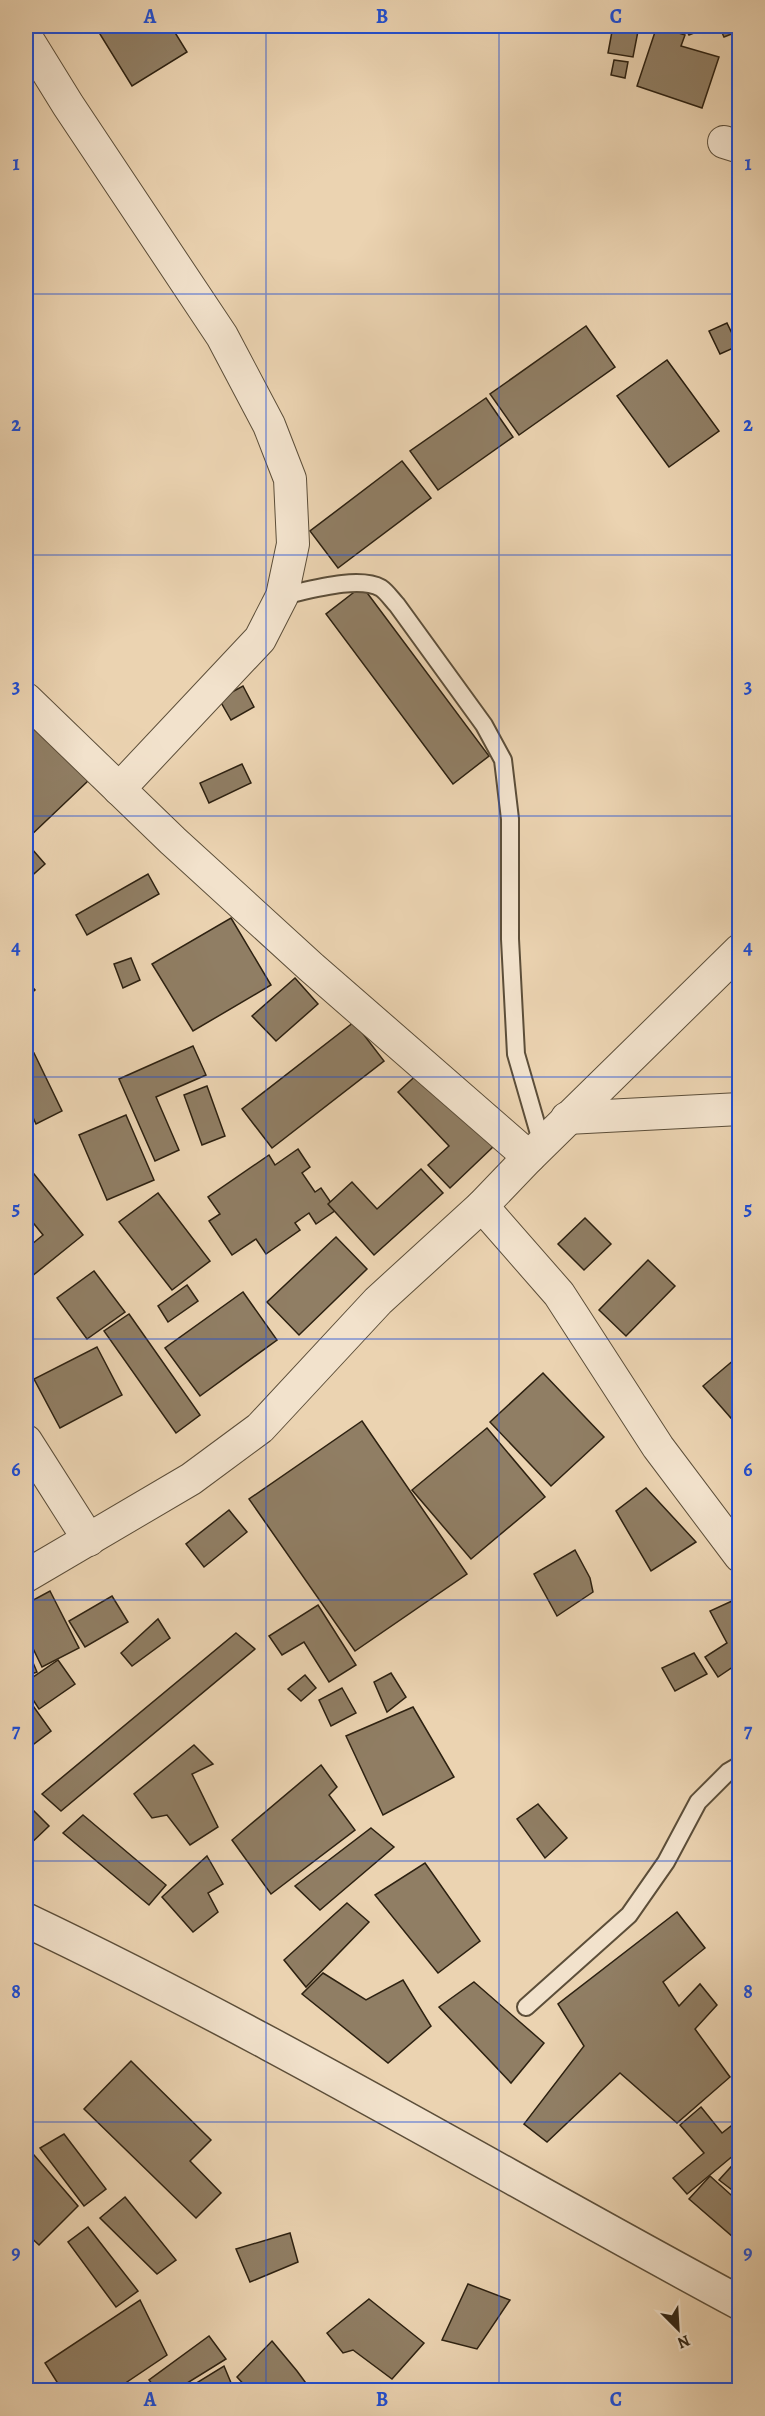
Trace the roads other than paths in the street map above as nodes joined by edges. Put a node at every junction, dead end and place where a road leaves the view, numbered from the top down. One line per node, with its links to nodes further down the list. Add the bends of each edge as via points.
1 (26, 37): 2 (street, via 222,336 269,425 290,479 293,544)
2 (282, 596): 4 (street, via 260,639); 8 (lane, via 336,585 366,583 382,589 484,725 503,760 510,819 510,939 516,1054)
3 (26, 699): 4 (street)
4 (119, 789): 8 (street, via 311,967)
5 (740, 950): 7 (street)
6 (738, 1111): 7 (street)
7 (567, 1118): 8 (street)
8 (535, 1150): 9 (street)
9 (482, 1206): 11 (street, via 378,1301 260,1428 191,1479); 12 (street, via 559,1294 658,1446)
10 (26, 1441): 11 (street)
11 (89, 1540): 13 (street)
12 (740, 1556)
13 (26, 1576)
14 (740, 1766): 16 (lane, via 728,1772 698,1802 666,1862 629,1915)
15 (26, 1920): 17 (street, via 399,2114)
16 (526, 2007)
17 (740, 2303)

